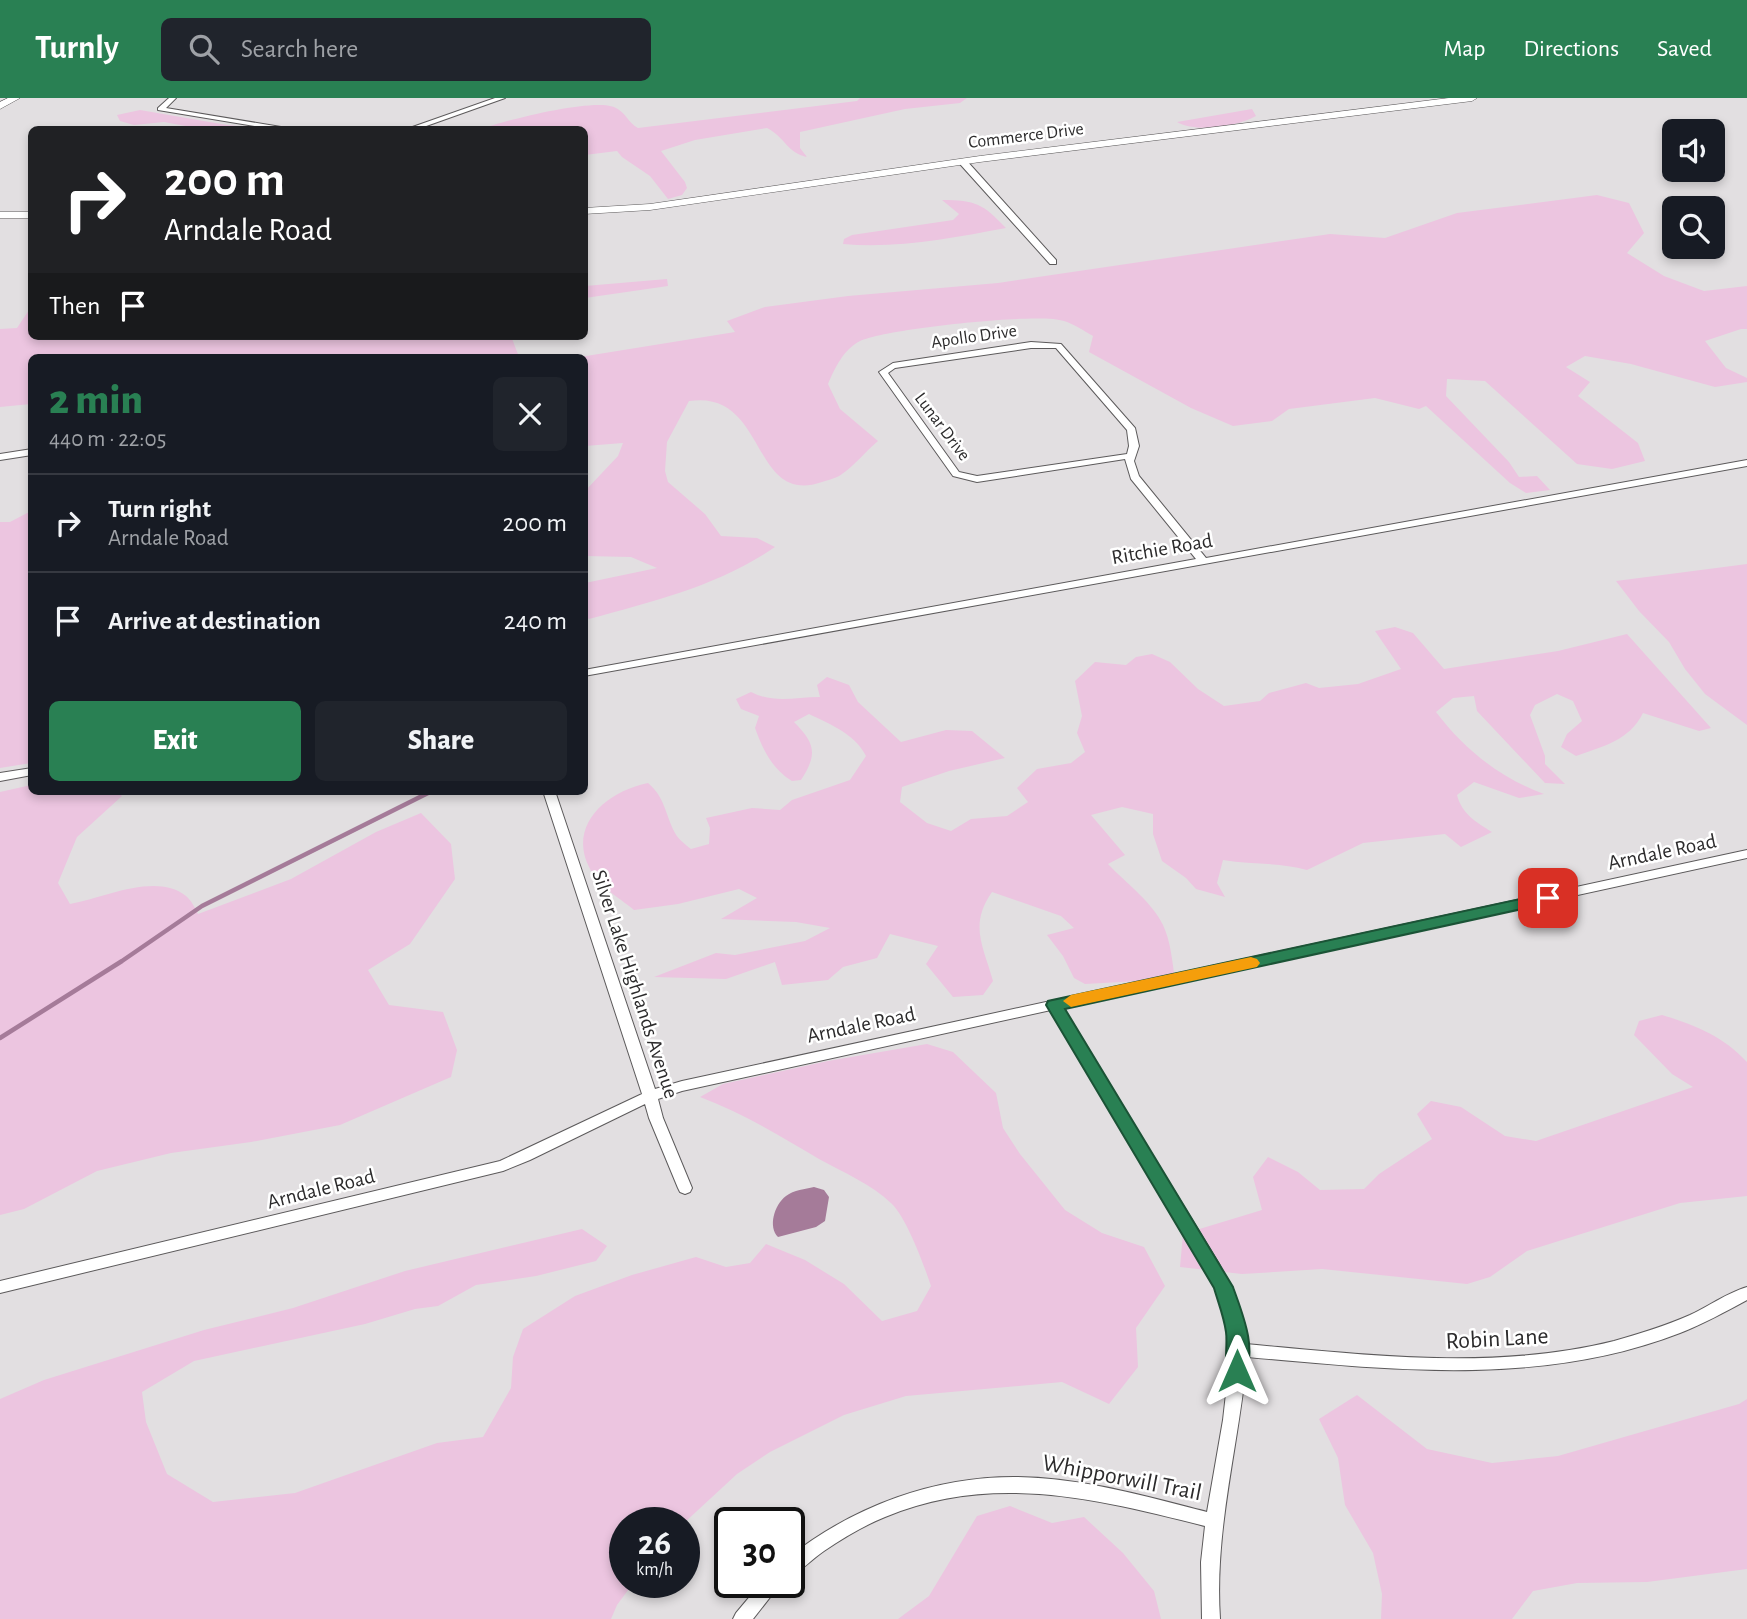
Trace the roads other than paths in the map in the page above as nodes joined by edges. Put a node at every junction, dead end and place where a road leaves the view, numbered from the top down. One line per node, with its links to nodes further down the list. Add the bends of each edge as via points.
1 (15, 98): 5 (street)
2 (173, 98): 6 (street, via 160,106 161,110)
3 (502, 98): 7 (street)
4 (1472, 98): 8 (street, Commerce Drive)
5 (0, 106)
6 (269, 126)
7 (419, 126)
8 (963, 162): 9 (street, Commerce Drive, via 650,208); 12 (street)
9 (588, 211)
10 (0, 215): 11 (street)
11 (28, 215)
12 (1053, 261)
13 (888, 368): 15 (street, Lunar Drive, via 884,376 956,474 976,479); 15 (street, Apollo Drive, via 1048,344 1063,350 1132,430 1135,446)
14 (28, 453): 16 (street)
15 (1129, 456): 18 (street, via 1140,486)
16 (0, 457)
17 (1747, 463): 18 (street, Ritchie Road)
18 (1203, 561): 19 (street, Ritchie Road)
19 (588, 672)
20 (28, 772): 21 (street)
21 (0, 777)
22 (550, 795): 25 (street, Silver Lake Highlands Avenue)
23 (1747, 854): 24 (street, Arndale Road)
24 (1054, 1005): 25 (street, Arndale Road); 29 (street, via 1214,1268 1231,1307)
25 (650, 1096): 26 (street, Silver Lake Highlands Avenue); 27 (street, Arndale Road, via 503,1166)
26 (685, 1188)
27 (0, 1287)
28 (1747, 1293): 29 (street, Robin Lane, via 1667,1331 1581,1355 1529,1363 1409,1364)
29 (1239, 1350): 30 (street)
30 (1214, 1521): 31 (street, Whipporwill Trail, via 1051,1486 976,1487 938,1493 869,1516); 34 (street)
31 (805, 1555)
32 (760, 1598): 33 (street)
33 (742, 1619)
34 (1211, 1619)

